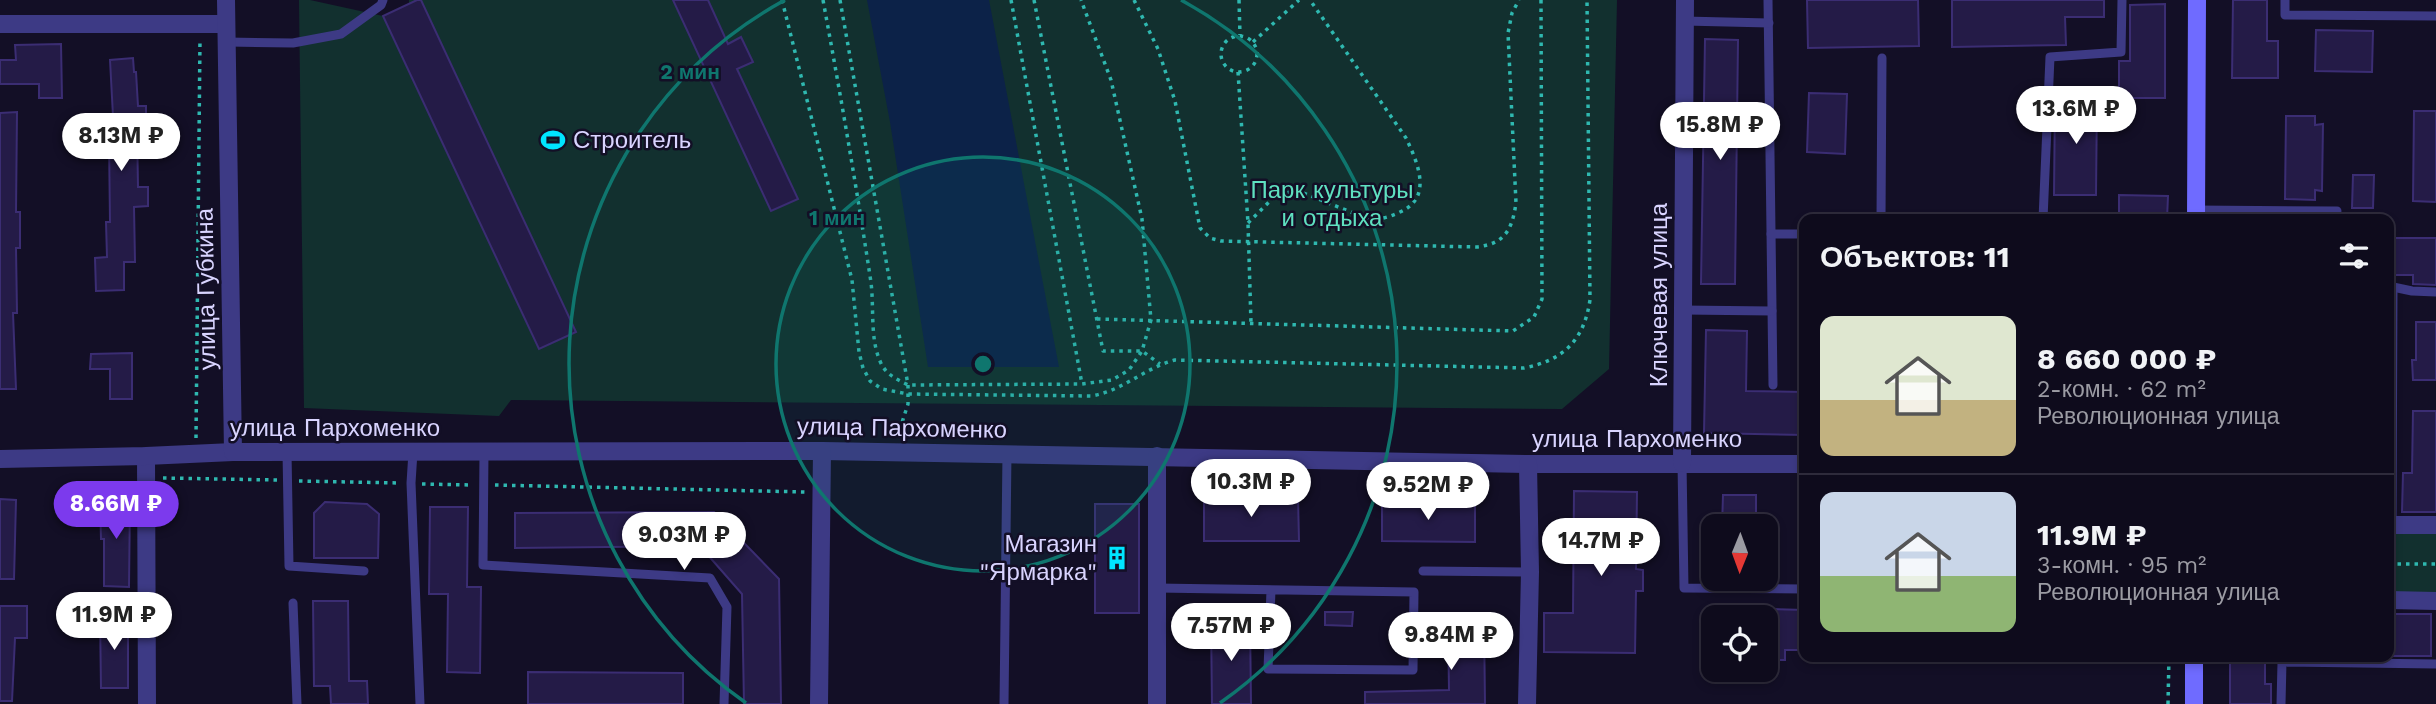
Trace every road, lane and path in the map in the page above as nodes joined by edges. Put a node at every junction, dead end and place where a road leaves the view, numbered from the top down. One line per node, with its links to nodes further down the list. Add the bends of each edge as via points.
1 (226, 0): 26 (street, улица Губкина)
2 (383, 0): 26 (lane, via 341,34 293,43)
3 (782, 0): 51 (path, via 852,280 863,368 870,381 882,389)
4 (823, 0): 49 (path, via 871,281 879,361 893,378)
5 (839, 0): 49 (path)
6 (1012, 0): 48 (path)
7 (1034, 0): 43 (path)
8 (1082, 0): 44 (path, via 1111,80 1142,219)
9 (1134, 0): 38 (path, via 1158,49 1175,101 1200,228 1210,238)
10 (1239, 0): 27 (path)
11 (1299, 0): 28 (path)
12 (1310, 0): 35 (path, via 1406,138 1418,162 1417,199 1410,208 1379,220 1296,190 1274,197)
13 (1519, 0): 38 (path, via 1508,33 1516,203 1514,219 1500,241 1476,247)
14 (1541, 0): 45 (path, via 1542,299 1534,317 1513,331)
15 (1587, 0): 47 (path, via 1590,300 1588,318 1572,344 1541,365 1524,368 1175,360)
16 (1685, 0): 22 (street, Ключевая улица)
17 (1768, 0): 23 (lane)
18 (2122, 0): 33 (lane, via 2121,52 2050,57)
19 (2197, 0): 34 (main road)
20 (2285, 0): 21 (lane, via 2285,15)
21 (2436, 16)
22 (1684, 21): 23 (lane); 41 (street, Ключевая улица)
23 (1769, 23): 36 (lane)
24 (0, 24): 25 (street)
25 (200, 24): 26 (street); 59 (path)
26 (227, 33): 53 (street, улица Губкина)
27 (1240, 36): 28 (path); 30 (path, via 1227,40 1221,53 1225,66)
28 (1253, 42): 30 (path, via 1256,62)
29 (1882, 58): 32 (lane)
30 (1238, 72): 35 (path)
31 (2337, 211): 34 (lane)
32 (1881, 214)
33 (2043, 214)
34 (2196, 214)
35 (1248, 223): 38 (path)
36 (1772, 234): 37 (lane); 42 (lane)
37 (1799, 234)
38 (1249, 242): 45 (path)
39 (2394, 288): 40 (lane)
40 (2436, 292)
41 (1683, 310): 42 (lane); 63 (street, Ключевая улица)
42 (1772, 311): 50 (lane)
43 (1097, 319): 44 (path); 46 (path, via 1103,351)
44 (1151, 320): 45 (path); 46 (path)
45 (1251, 323)
46 (1142, 351): 47 (path); 48 (path, via 1129,370 1112,380)
47 (1160, 364): 51 (path, via 1108,393 1091,396)
48 (1082, 384): 49 (path)
49 (908, 385): 51 (path)
50 (1773, 386)
51 (908, 394): 57 (path)
52 (822, 451): 56 (street, улица Пархоменко); 57 (street, улица Пархоменко); 86 (street)
53 (233, 452): 54 (street, улица Пархоменко); 59 (street, улица Пархоменко)
54 (287, 452): 55 (street, улица Пархоменко); 70 (lane, via 289,566)
55 (413, 452): 56 (street, улица Пархоменко); 84 (lane)
56 (484, 452): 85 (lane, via 483,565 710,578 727,607)
57 (892, 452): 58 (street, улица Пархоменко)
58 (1007, 453): 61 (street, улица Пархоменко); 87 (lane)
59 (196, 454): 60 (street, улица Пархоменко)
60 (146, 456): 62 (street, улица Пархоменко); 82 (street)
61 (1157, 456): 64 (street, улица Пархоменко); 73 (street)
62 (0, 459)
63 (1682, 463): 64 (street, улица Пархоменко); 65 (street, улица Пархоменко); 74 (lane, via 1684,588)
64 (1528, 464): 72 (street)
65 (1799, 464)
66 (2394, 525): 67 (street)
67 (2436, 525)
68 (2394, 564): 69 (path)
69 (2436, 564)
70 (364, 570)
71 (1423, 571): 72 (lane)
72 (1530, 572): 89 (street)
73 (1157, 588): 75 (lane); 88 (street)
74 (1799, 589)
75 (1271, 590): 75 (lane, via 1268,669 1413,670 1415,592)
76 (2394, 600): 77 (street)
77 (2436, 601)
78 (293, 603): 83 (lane)
79 (2169, 662): 90 (path)
80 (2194, 662): 91 (main road)
81 (2436, 664): 92 (lane, via 2282,662)
82 (147, 704)
83 (297, 704)
84 (420, 704)
85 (724, 704)
86 (819, 704)
87 (1004, 704)
88 (1157, 704)
89 (1527, 704)
90 (2168, 704)
91 (2194, 704)
92 (2281, 704)

